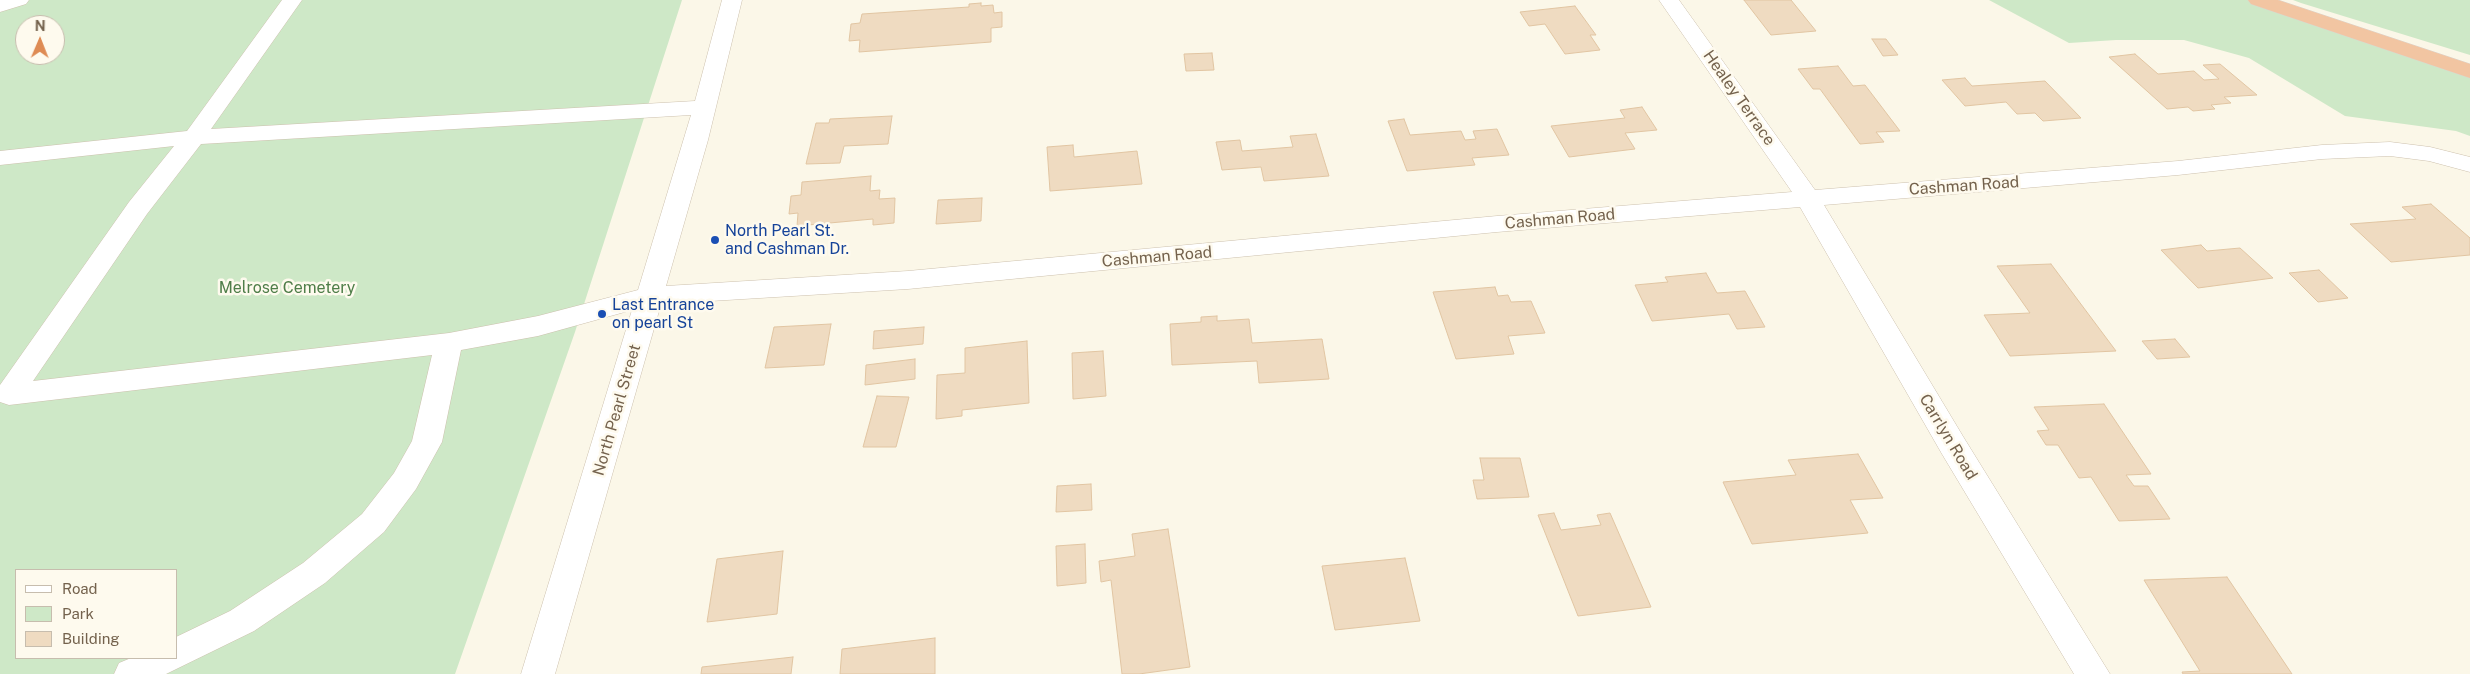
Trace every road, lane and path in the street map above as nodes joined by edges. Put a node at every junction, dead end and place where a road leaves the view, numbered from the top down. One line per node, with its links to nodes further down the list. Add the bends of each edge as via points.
1 (19, 0): 6 (street)
2 (292, 0): 9 (street)
3 (732, 0): 8 (street, North Pearl Street)
4 (1669, 0): 12 (street, Healey Terrace)
5 (2258, 0): 7 (highway)
6 (0, 6)
7 (2470, 71)
8 (704, 107): 9 (street); 13 (street, North Pearl Street)
9 (194, 137): 10 (street); 15 (street, via 138,208)
10 (0, 158)
11 (2470, 165): 12 (street, Cashman Road, via 2430,154 2390,149 2322,152 2178,168)
12 (1807, 198): 13 (street, Cashman Road, via 908,280); 20 (street, Carrlyn Road)
13 (649, 296): 14 (street, Cashman Road, via 538,326); 19 (street, North Pearl Street)
14 (449, 343): 15 (street, Cashman Road); 16 (street, via 428,442 373,523 314,573 242,621)
15 (4, 395)
16 (178, 652)
17 (164, 659): 18 (street)
18 (131, 674)
19 (538, 674)
20 (2093, 674)

